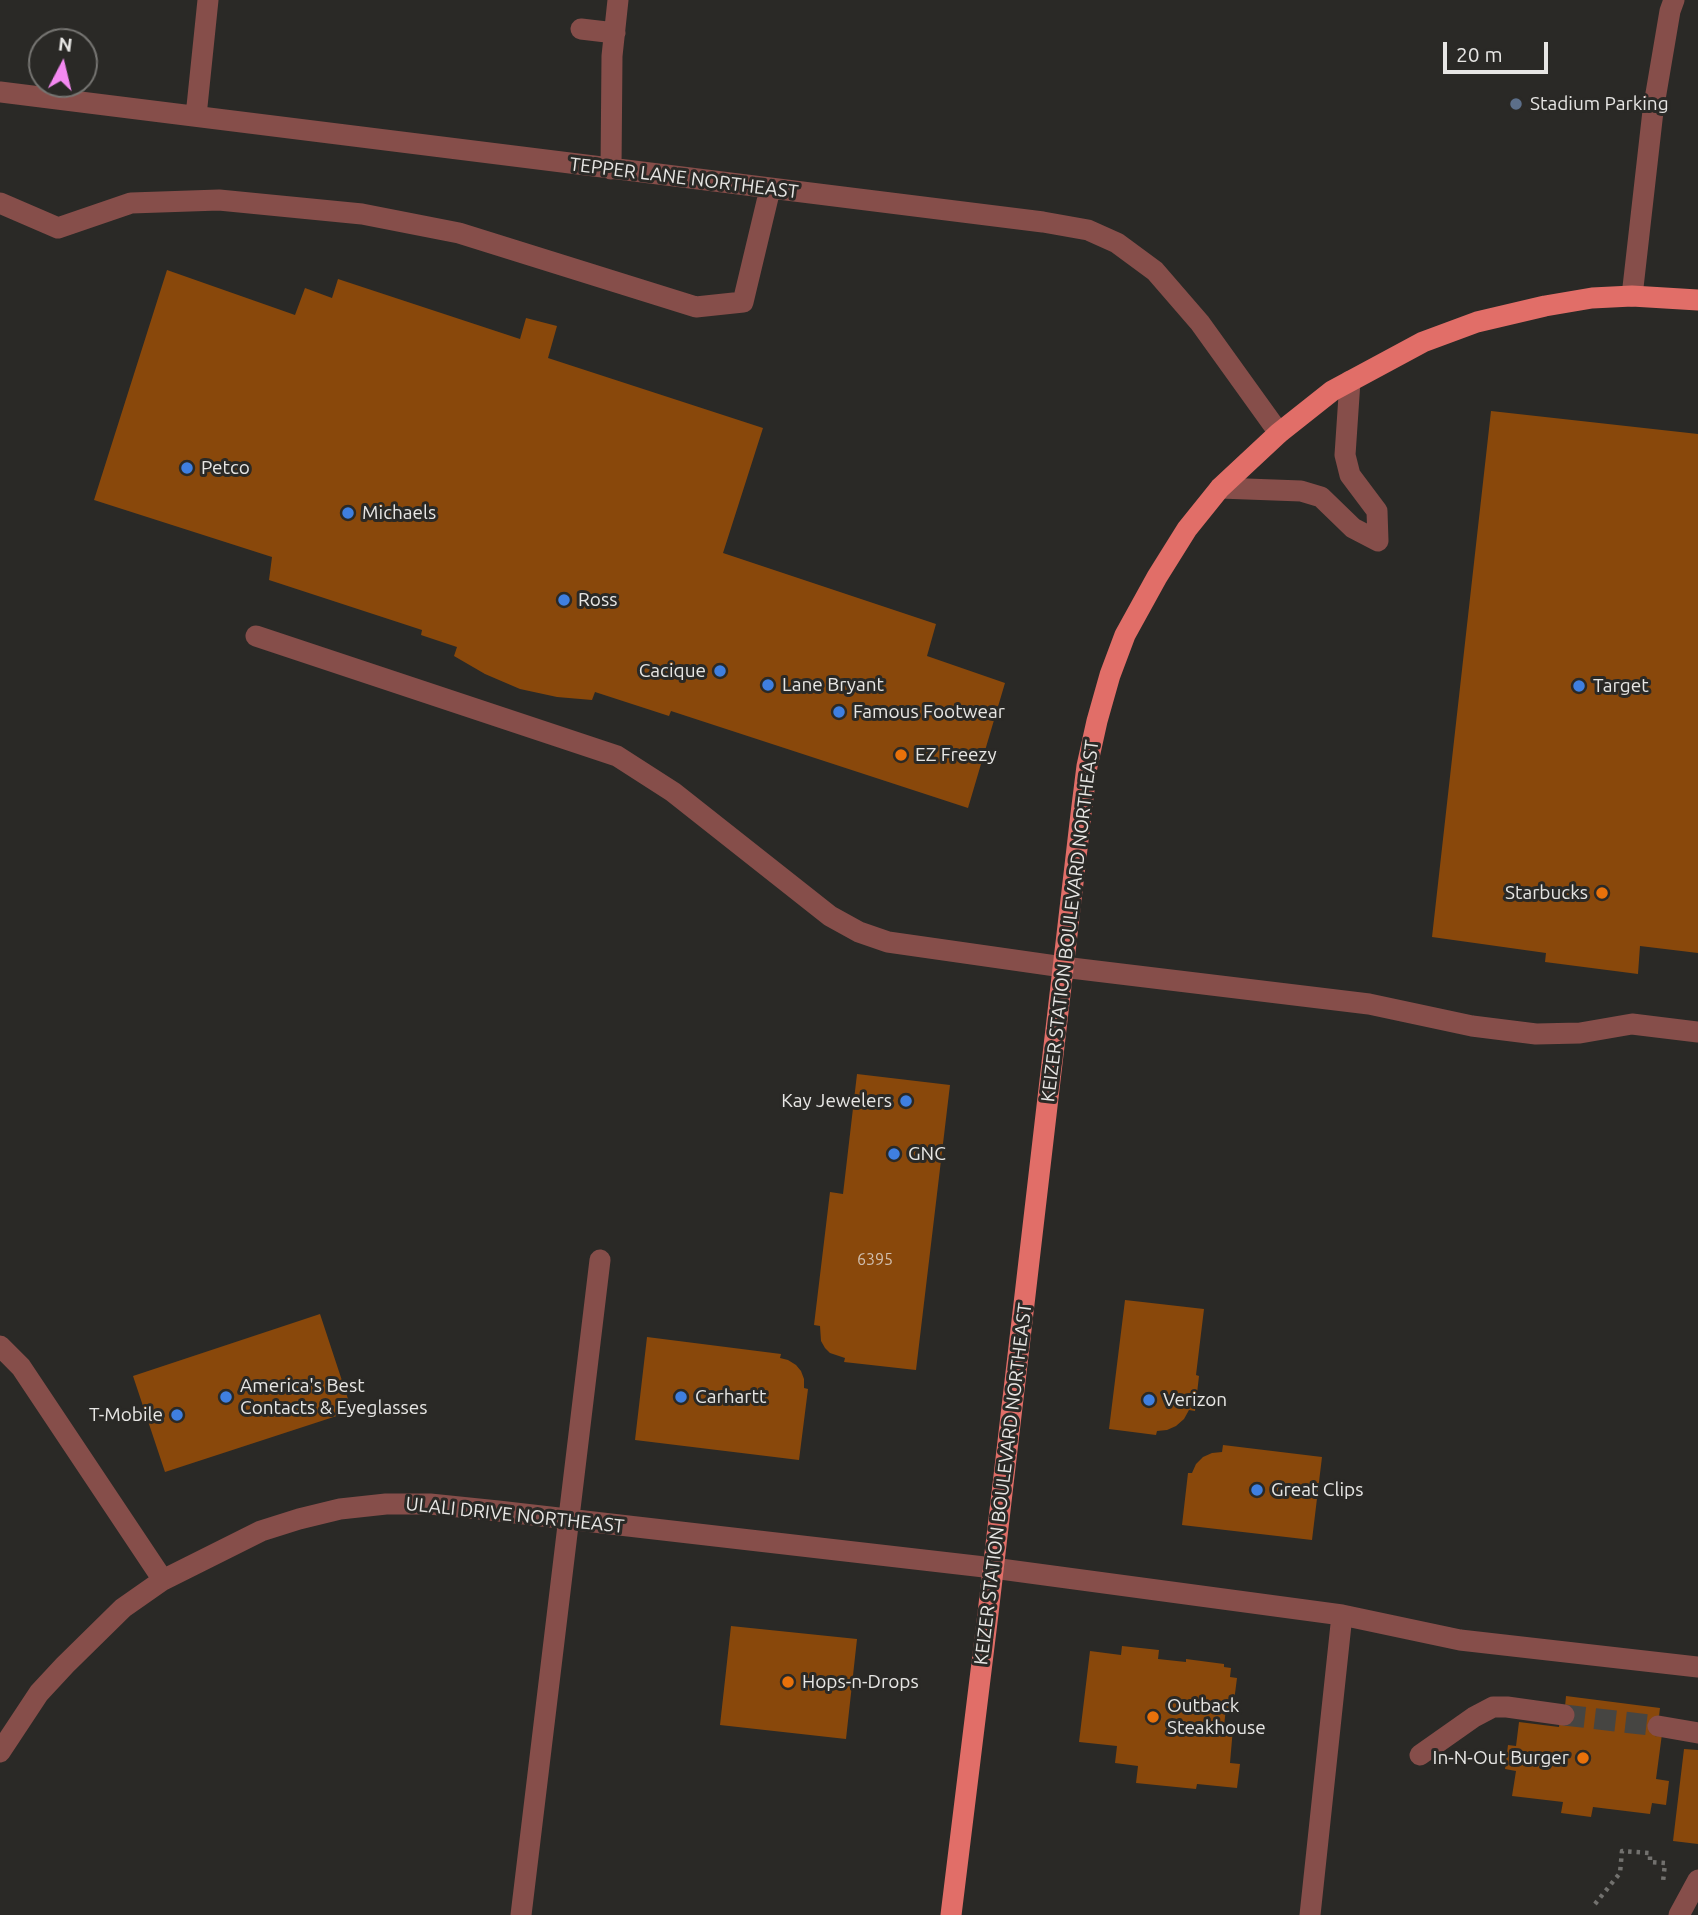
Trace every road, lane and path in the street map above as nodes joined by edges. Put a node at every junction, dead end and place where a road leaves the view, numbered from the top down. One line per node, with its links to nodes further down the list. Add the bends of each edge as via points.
1 (208, 0): 7 (street)
2 (618, 0): 5 (street)
3 (1674, 0): 11 (street, via 1653,111)
4 (580, 29): 5 (street)
5 (615, 33): 8 (street)
6 (0, 92): 7 (street, TEPPER LANE NORTHEAST)
7 (196, 116): 8 (street, TEPPER LANE NORTHEAST)
8 (611, 169): 9 (street, TEPPER LANE NORTHEAST)
9 (770, 189): 10 (street, via 743,302 696,307 459,233 362,214 219,200 131,204 58,228); 14 (street, TEPPER LANE NORTHEAST, via 1043,222 1088,230 1117,243 1155,271 1200,323)
10 (0, 203)
11 (1632, 296): 12 (main road, KEIZER STATION BOULEVARD NORTHEAST); 13 (main road, KEIZER STATION BOULEVARD NORTHEAST, via 1580,300 1477,322 1423,342)
12 (1698, 300)
13 (1350, 381): 14 (main road, KEIZER STATION BOULEVARD NORTHEAST); 15 (street, via 1345,454 1350,475 1377,510 1378,541 1353,528 1321,497 1301,491)
14 (1279, 433): 15 (main road, KEIZER STATION BOULEVARD NORTHEAST)
15 (1220, 488): 17 (main road, KEIZER STATION BOULEVARD NORTHEAST, via 1157,577 1125,635 1110,674 1087,766)
16 (256, 636): 17 (street, via 617,756 673,792 830,916 859,932 888,942)
17 (1063, 967): 18 (street, via 1369,1004 1536,1034 1580,1033 1632,1024); 22 (main road, KEIZER STATION BOULEVARD NORTHEAST)
18 (1698, 1032)
19 (600, 1260): 21 (street)
20 (0, 1346): 23 (street, via 21,1367)
21 (569, 1519): 22 (street, ULALI DRIVE NORTHEAST); 23 (street, ULALI DRIVE NORTHEAST, via 430,1504 340,1509 261,1531); 34 (street)
22 (993, 1568): 24 (street, ULALI DRIVE NORTHEAST); 35 (main road, KEIZER STATION BOULEVARD NORTHEAST)
23 (163, 1580): 29 (street, ULALI DRIVE NORTHEAST, via 123,1608 65,1665 39,1693)
24 (1342, 1615): 25 (street, ULALI DRIVE NORTHEAST, via 1460,1640); 36 (street)
25 (1698, 1668)
26 (1564, 1715): 30 (street, via 1493,1707)
27 (1658, 1726): 28 (street)
28 (1698, 1733)
29 (0, 1752)
30 (1420, 1755)
31 (1698, 1880): 37 (street)
32 (1663, 1888): 33 (path, via 1665,1863 1650,1862 1650,1853 1622,1851 1620,1873)
33 (1595, 1904)
34 (521, 1915)
35 (951, 1915)
36 (1310, 1915)
37 (1679, 1915)

